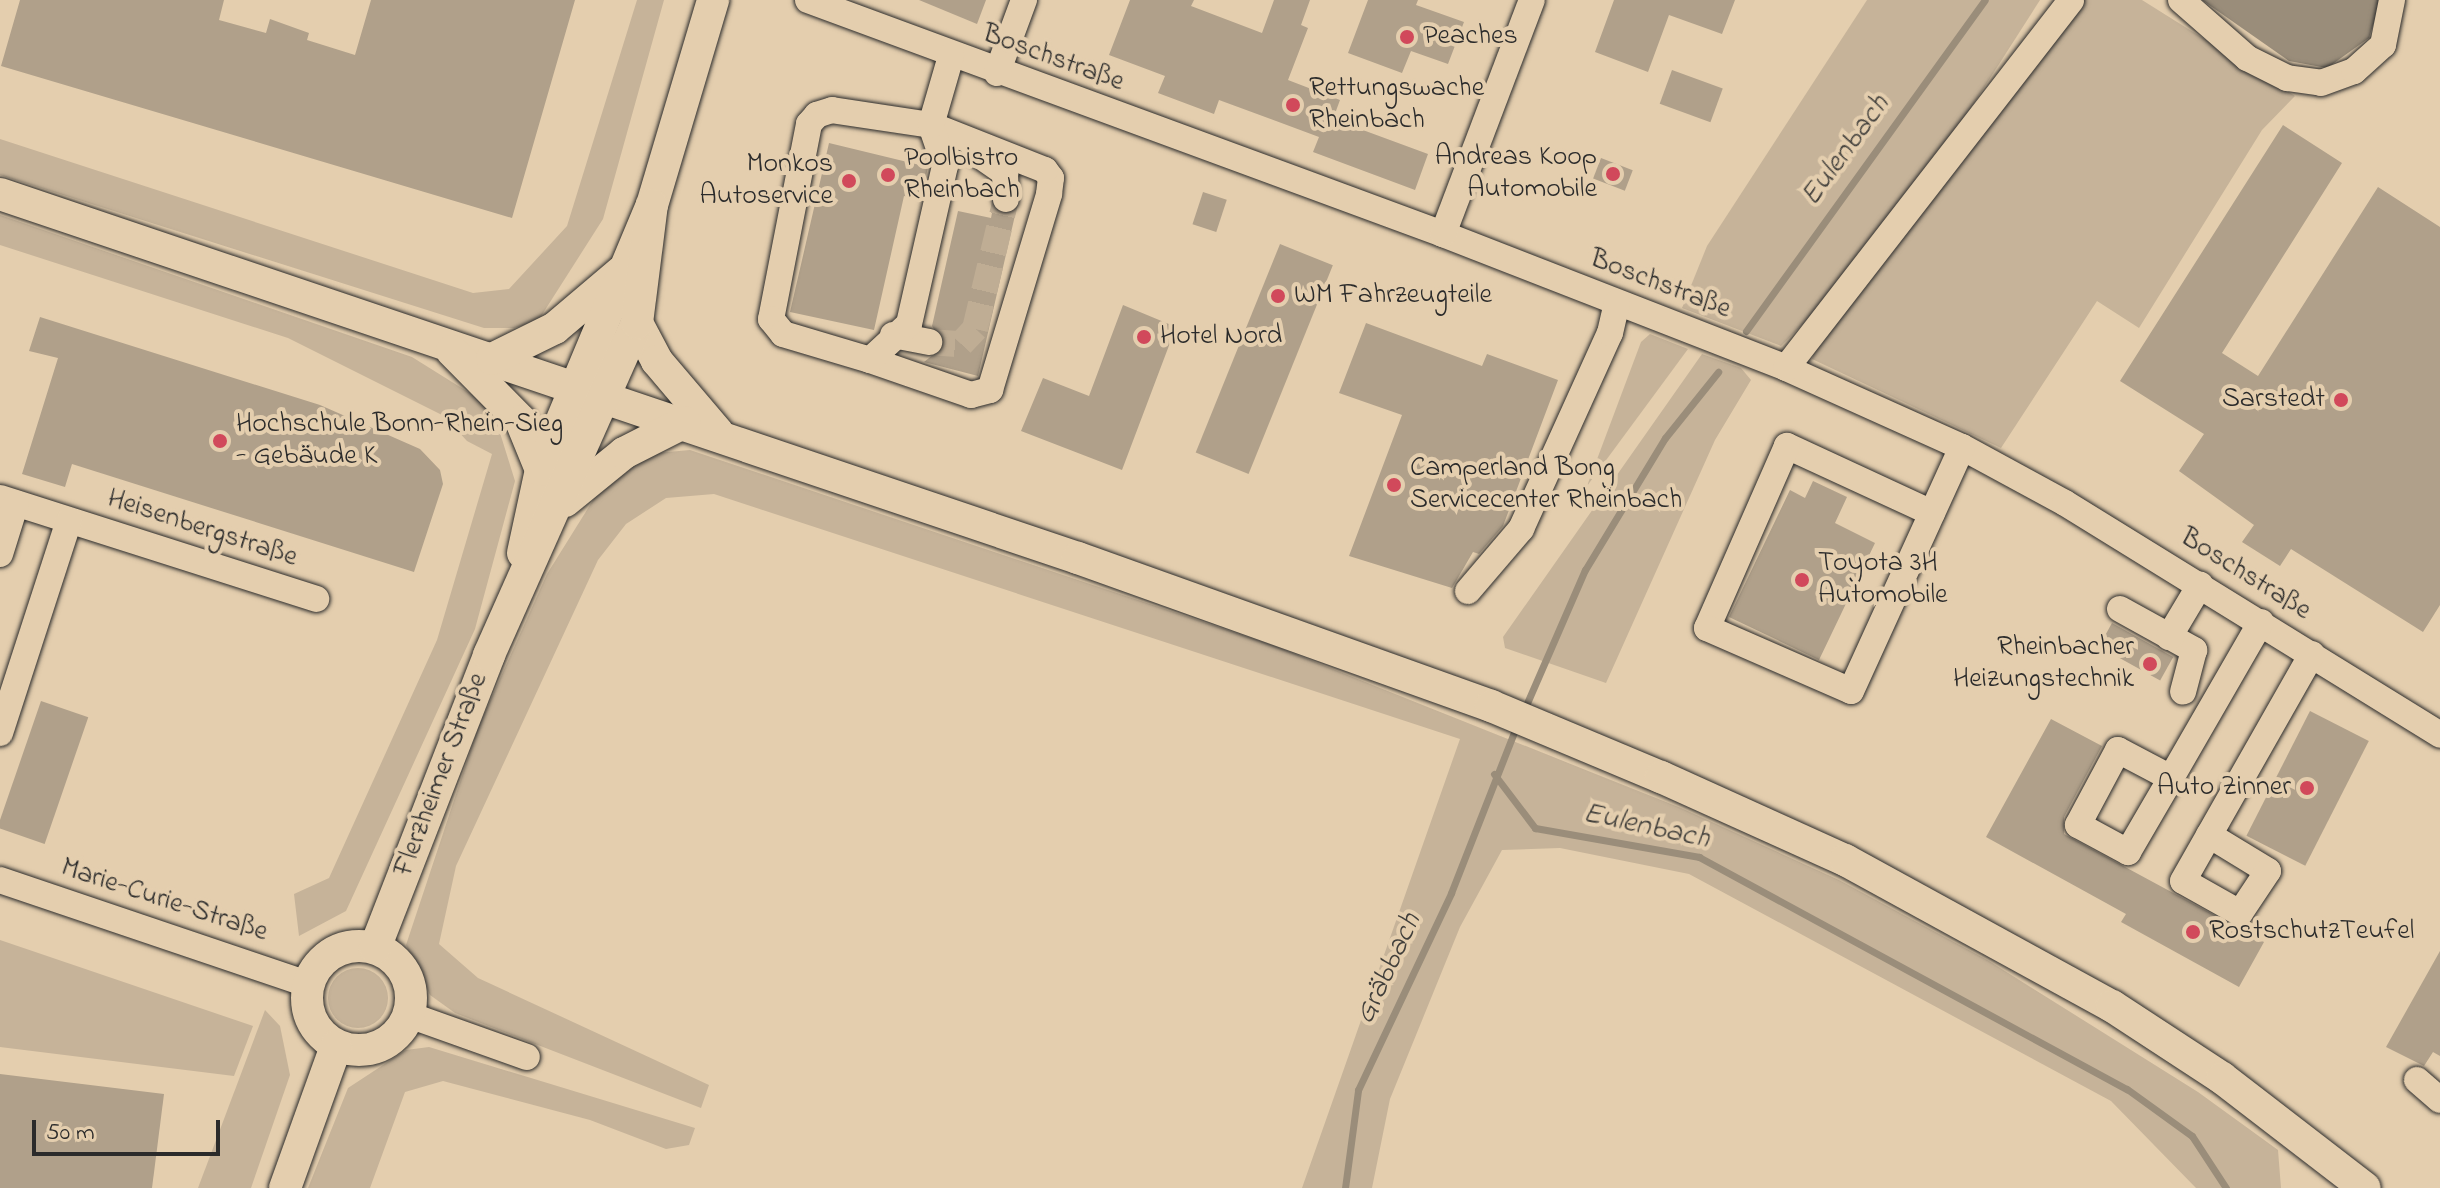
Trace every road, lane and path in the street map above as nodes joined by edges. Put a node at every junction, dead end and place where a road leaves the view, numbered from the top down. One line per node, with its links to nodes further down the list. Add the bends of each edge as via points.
1 (713, 0): 13 (main road, Flerzheimer Straße)
2 (808, 0): 8 (street, Boschstraße)
3 (1024, 0): 9 (street)
4 (1532, 0): 14 (street)
5 (2071, 0): 23 (street)
6 (2181, 0): 7 (street, via 2247,58 2287,78 2321,83 2354,71 2383,45)
7 (2392, 0)
8 (951, 56): 9 (street, Boschstraße); 10 (street)
9 (997, 73): 14 (street, Boschstraße)
10 (931, 125): 12 (street, via 993,159 1005,173); 18 (street, via 945,166 909,324); 22 (street, via 832,110 809,124 771,319 783,334); 22 (street, via 1045,170 1051,178 1049,194 990,390 971,395)
11 (0, 194): 20 (main road)
12 (1006, 199)
13 (652, 205): 15 (main road, Flerzheimer Straße); 17 (main road, Flerzheimer Straße)
14 (1443, 234): 16 (street, Boschstraße)
15 (627, 268): 21 (main road, via 555,328); 24 (main road, Flerzheimer Straße)
16 (1617, 303): 23 (street, Boschstraße); 36 (street, via 1610,333 1521,529)
17 (637, 323): 25 (main road, Flerzheimer Straße); 27 (main road, via 657,361)
18 (893, 335): 19 (street); 22 (street)
19 (929, 342)
20 (444, 343): 21 (main road); 29 (main road, via 521,421)
21 (492, 359): 24 (main road)
22 (870, 360)
23 (1786, 368): 28 (street, Boschstraße)
24 (573, 386): 25 (main road); 29 (main road, Flerzheimer Straße)
25 (607, 398): 26 (main road); 31 (main road, Flerzheimer Straße)
26 (685, 422): 27 (main road); 31 (main road, via 624,453)
27 (718, 433): 57 (main road, via 1491,706 1845,860 2020,954 2222,1078)
28 (1962, 447): 32 (street); 35 (street, Boschstraße)
29 (541, 470): 38 (main road, Flerzheimer Straße)
30 (8, 501): 33 (street, Heisenbergstraße); 34 (street, Heisenbergstraße)
31 (559, 506): 38 (main road, Flerzheimer Straße)
32 (1932, 513): 32 (street, via 1851,691 1707,628 1787,446)
33 (69, 521): 37 (street, Heisenbergstraße); 44 (street, Heisenbergstraße)
34 (0, 554)
35 (2200, 585): 40 (street, Boschstraße); 41 (street)
36 (1468, 591)
37 (316, 599)
38 (513, 603): 49 (main road, Flerzheimer Straße)
39 (2120, 609): 41 (street)
40 (2261, 622): 42 (street, Boschstraße); 46 (street)
41 (2169, 637): 43 (street, via 2194,650)
42 (2312, 654): 45 (street, Boschstraße); 47 (street)
43 (2183, 692)
44 (0, 733)
45 (2440, 735)
46 (2171, 778)
47 (2209, 835)
48 (0, 880): 50 (street, Marie-Curie-Straße)
49 (375, 948): 50 (main road, via 342,948 326,956); 51 (main road, via 402,967 411,998)
50 (308, 984): 52 (main road, via 311,1020)
51 (409, 1015): 52 (main road, via 387,1042 371,1049); 53 (street)
52 (336, 1046): 56 (main road)
53 (527, 1057)
54 (2417, 1080): 55 (street)
55 (2440, 1100)
56 (285, 1188)
57 (2365, 1188)

